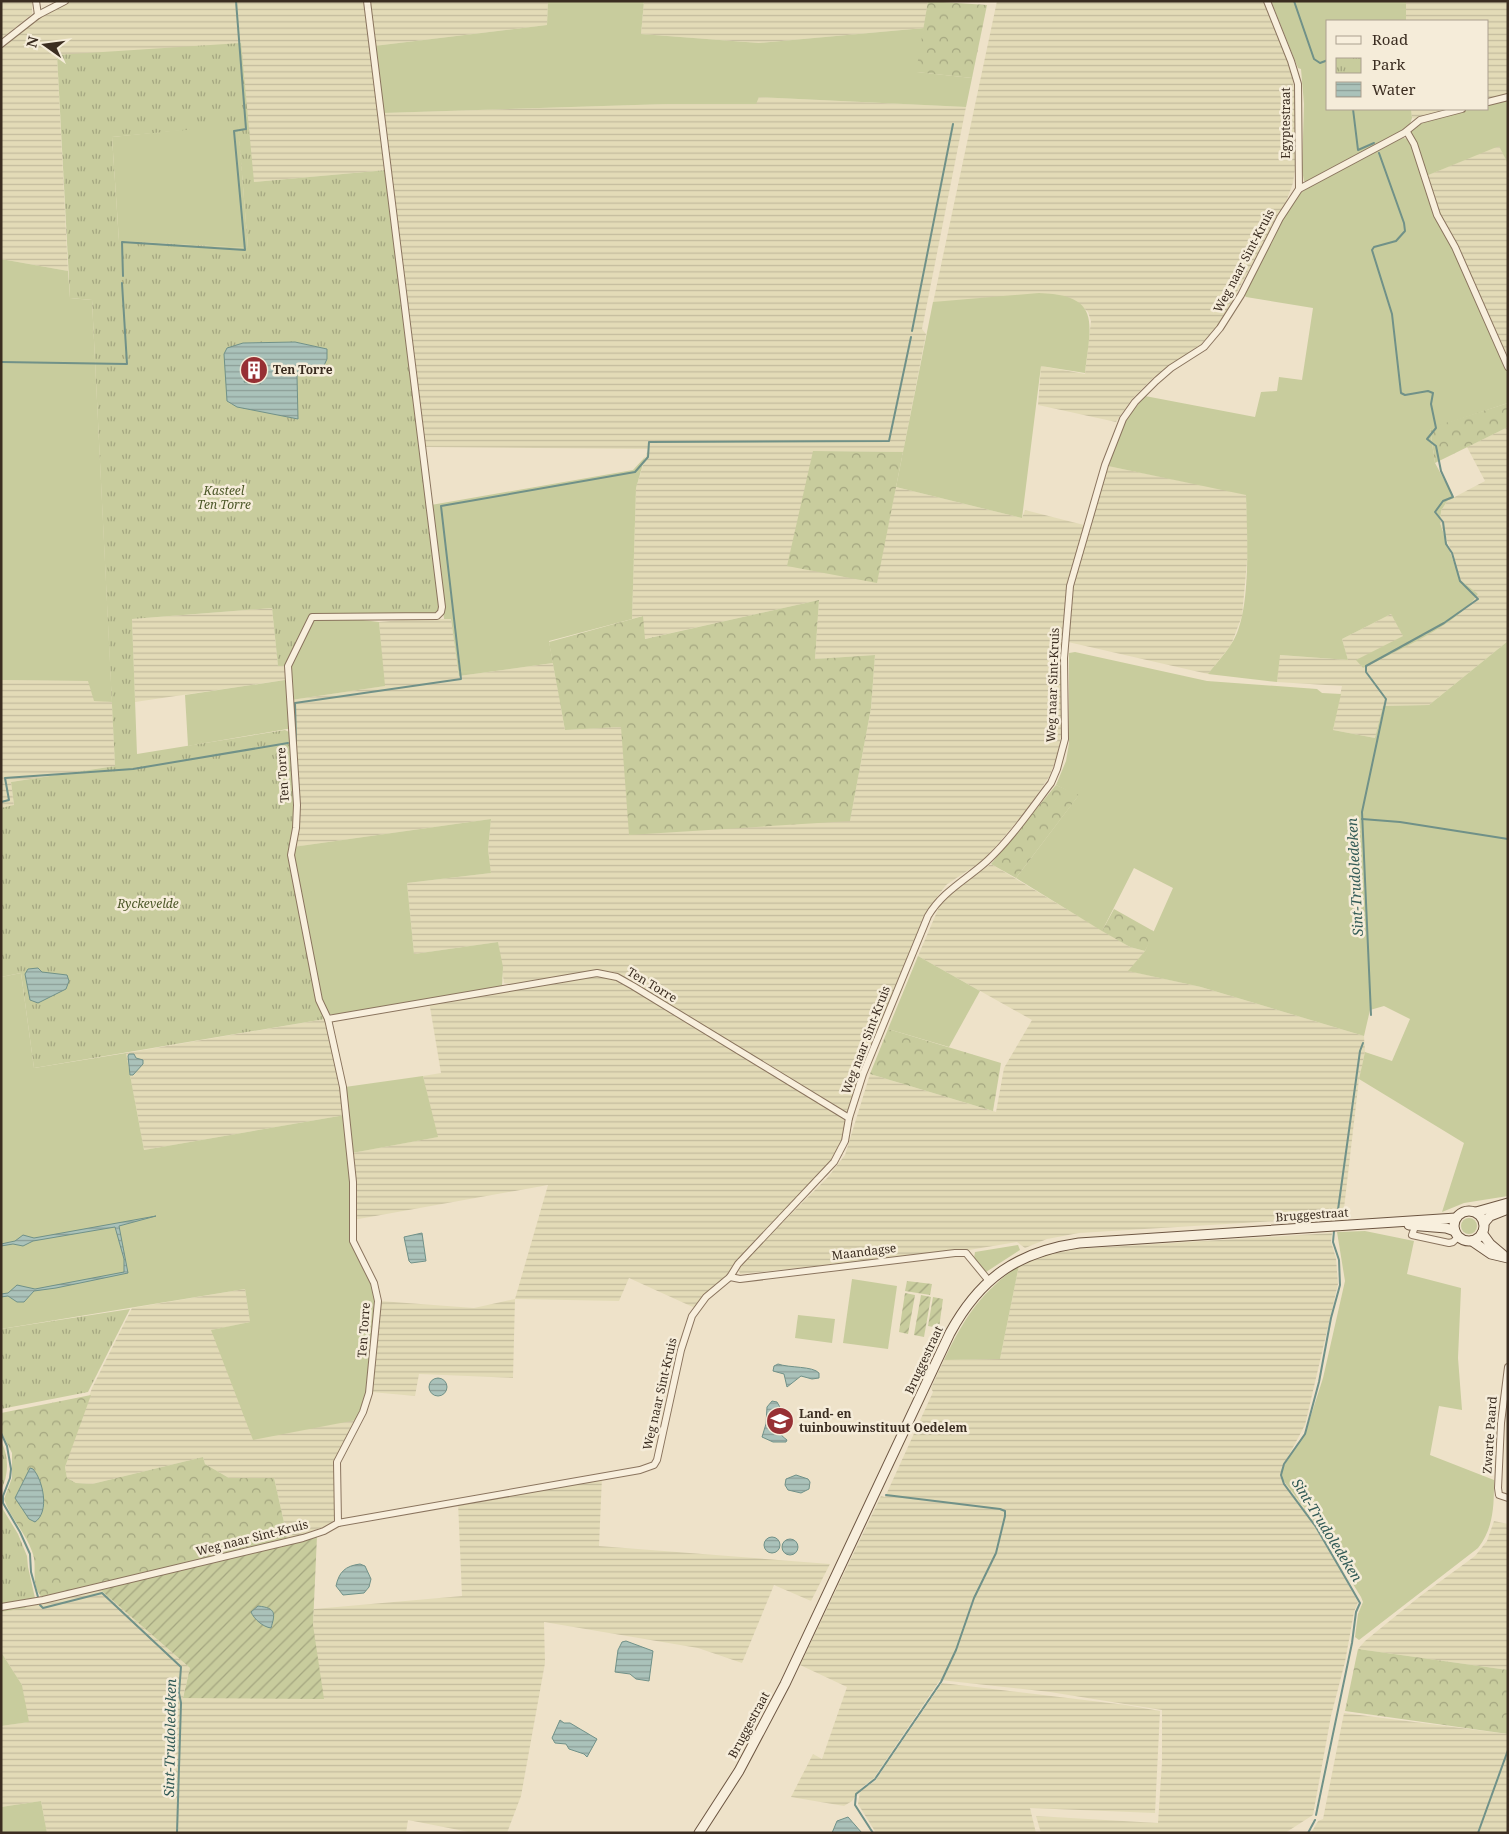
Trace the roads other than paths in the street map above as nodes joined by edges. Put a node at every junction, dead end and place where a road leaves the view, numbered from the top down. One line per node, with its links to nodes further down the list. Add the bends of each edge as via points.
1 (36, 1): 5 (street)
2 (65, 1): 5 (street)
3 (367, 1): 13 (street, Ten Torre, via 442,608 437,616 312,617 290,659 288,674 297,805 292,863 319,1000)
4 (1267, 1): 11 (street, Egyptestraat, via 1298,84)
5 (38, 15): 6 (street)
6 (1, 44)
7 (1508, 97): 8 (street)
8 (1489, 102)
9 (1458, 110): 10 (street, Weg naar Sint-Kruis, via 1420,120)
10 (1407, 132): 11 (street, Weg naar Sint-Kruis); 12 (street, via 1414,144 1437,215 1455,247)
11 (1299, 190): 14 (street, Weg naar Sint-Kruis, via 1280,218 1220,328 1204,347 1156,381 1123,420 1105,465 1070,586 1064,671 1066,726 1057,769 1046,790 987,861 950,888 935,905 862,1074)
12 (1508, 367)
13 (328, 1019): 14 (street, Ten Torre, via 506,987 605,974 634,986); 29 (street, Ten Torre, via 342,1077 346,1111 353,1182 353,1241 374,1283 378,1312 368,1398 337,1462)
14 (849, 1118): 25 (street, Weg naar Sint-Kruis, via 845,1141 834,1162 738,1264)
15 (1508, 1203): 17 (main road)
16 (1508, 1209): 20 (main road, via 1490,1216)
17 (1476, 1212): 18 (main road, via 1465,1211); 20 (main road)
18 (1456, 1218): 19 (main road, Bruggestraat); 22 (main road)
19 (1416, 1223): 22 (main road, Bruggestraat, via 1446,1228); 22 (street, via 1412,1235 1449,1243 1453,1242); 26 (main road, Bruggestraat, via 1079,1242 1039,1251 1012,1264)
20 (1484, 1223): 21 (main road)
21 (1482, 1233): 23 (main road); 24 (main road)
22 (1456, 1234): 23 (main road)
23 (1472, 1241): 24 (main road, via 1491,1254)
24 (1506, 1258)
25 (730, 1277): 26 (street, Maandagse, via 740,1279 966,1253); 29 (street, Weg naar Sint-Kruis, via 706,1297 692,1316 654,1465)
26 (989, 1281): 31 (main road, Bruggestraat, via 970,1300 950,1333 785,1684 739,1770)
27 (1508, 1367): 28 (street, Zwarte Paard, via 1498,1488 1499,1495)
28 (1508, 1498)
29 (338, 1523): 30 (street, Weg naar Sint-Kruis, via 303,1538)
30 (1, 1607)
31 (699, 1833)

